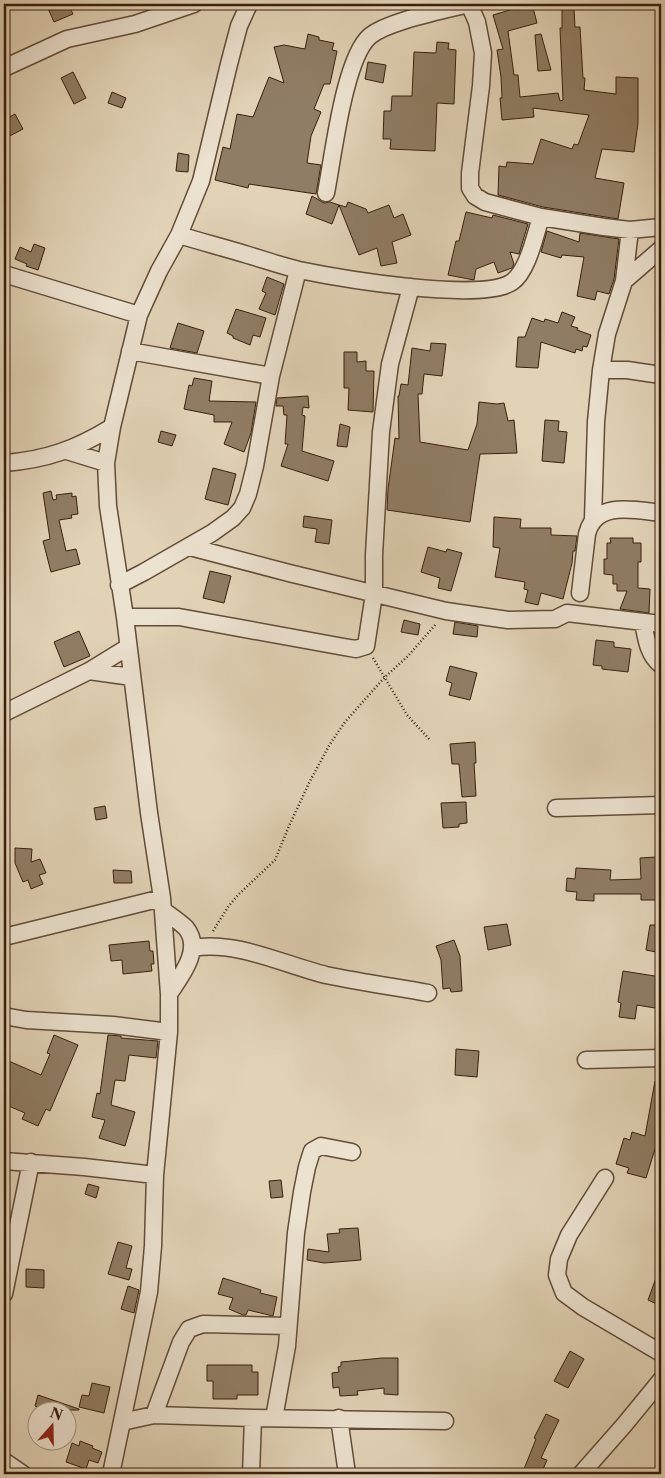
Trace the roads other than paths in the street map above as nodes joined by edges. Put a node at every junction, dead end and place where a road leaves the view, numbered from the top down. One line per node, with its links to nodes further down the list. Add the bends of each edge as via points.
1 (194, 4): 4 (street, via 135,24 67,39)
2 (249, 4): 9 (street, via 239,26 201,181)
3 (468, 4): 5 (street, via 392,25 370,37 357,53 342,109); 6 (street, via 477,22 482,53 470,188 485,202)
4 (4, 68)
5 (326, 193)
6 (541, 217): 8 (street); 14 (street, via 522,271 512,282 478,289)
7 (661, 227): 8 (street)
8 (630, 230): 13 (street)
9 (178, 235): 11 (street); 15 (street)
10 (661, 250): 13 (street)
11 (298, 270): 14 (street); 19 (street)
12 (4, 274): 15 (street)
13 (624, 281): 17 (street, via 607,334)
14 (411, 287): 29 (street, via 390,364 381,432)
15 (139, 315): 16 (street)
16 (130, 351): 19 (street); 20 (street)
17 (601, 370): 18 (street); 25 (street)
18 (661, 375)
19 (271, 376): 26 (street, via 256,466 242,508 233,518)
20 (112, 427): 21 (street); 22 (street)
21 (68, 451): 22 (street); 23 (street)
22 (106, 463): 27 (street, via 108,506)
23 (4, 464)
24 (661, 513): 25 (street, via 621,509 606,511)
25 (593, 519): 28 (street, via 587,534)
26 (190, 547): 27 (street); 29 (street)
27 (119, 585): 30 (street)
28 (580, 592)
29 (374, 594): 30 (street, via 366,646 356,649 179,618); 31 (street, via 446,611 508,620 555,619 567,613)
30 (125, 617): 33 (street)
31 (643, 622): 32 (street); 34 (street, via 648,647)
32 (661, 624)
33 (128, 646): 35 (street); 36 (street)
34 (661, 665)
35 (89, 671): 36 (street); 37 (street)
36 (132, 677): 40 (street)
37 (4, 713)
38 (661, 804): 39 (street)
39 (556, 808)
40 (163, 904): 41 (street); 42 (street); 44 (street)
41 (4, 937)
42 (198, 947): 43 (street, via 230,948 326,974); 44 (street)
43 (428, 993)
44 (169, 994): 46 (street)
45 (4, 1016): 46 (street)
46 (169, 1032): 52 (street)
47 (661, 1058): 48 (street)
48 (586, 1060)
49 (352, 1152): 55 (street, via 321,1146 312,1151 306,1167 296,1233)
50 (4, 1161): 51 (street)
51 (31, 1162): 52 (street); 54 (street)
52 (155, 1175): 63 (street, via 148,1292)
53 (605, 1178): 56 (street, via 569,1235 559,1259 557,1275 564,1293)
54 (4, 1294)
55 (288, 1326): 58 (street, via 203,1324 189,1329 181,1342); 60 (street)
56 (661, 1353)
57 (661, 1380): 69 (street)
58 (154, 1415): 59 (street); 63 (street)
59 (253, 1418): 60 (street); 67 (street)
60 (274, 1418): 61 (street)
61 (339, 1418): 62 (street); 68 (street)
62 (445, 1421)
63 (122, 1422): 66 (street)
64 (4, 1461): 65 (street)
65 (23, 1474)
66 (111, 1474)
67 (251, 1474)
68 (347, 1474)
69 (581, 1474)

